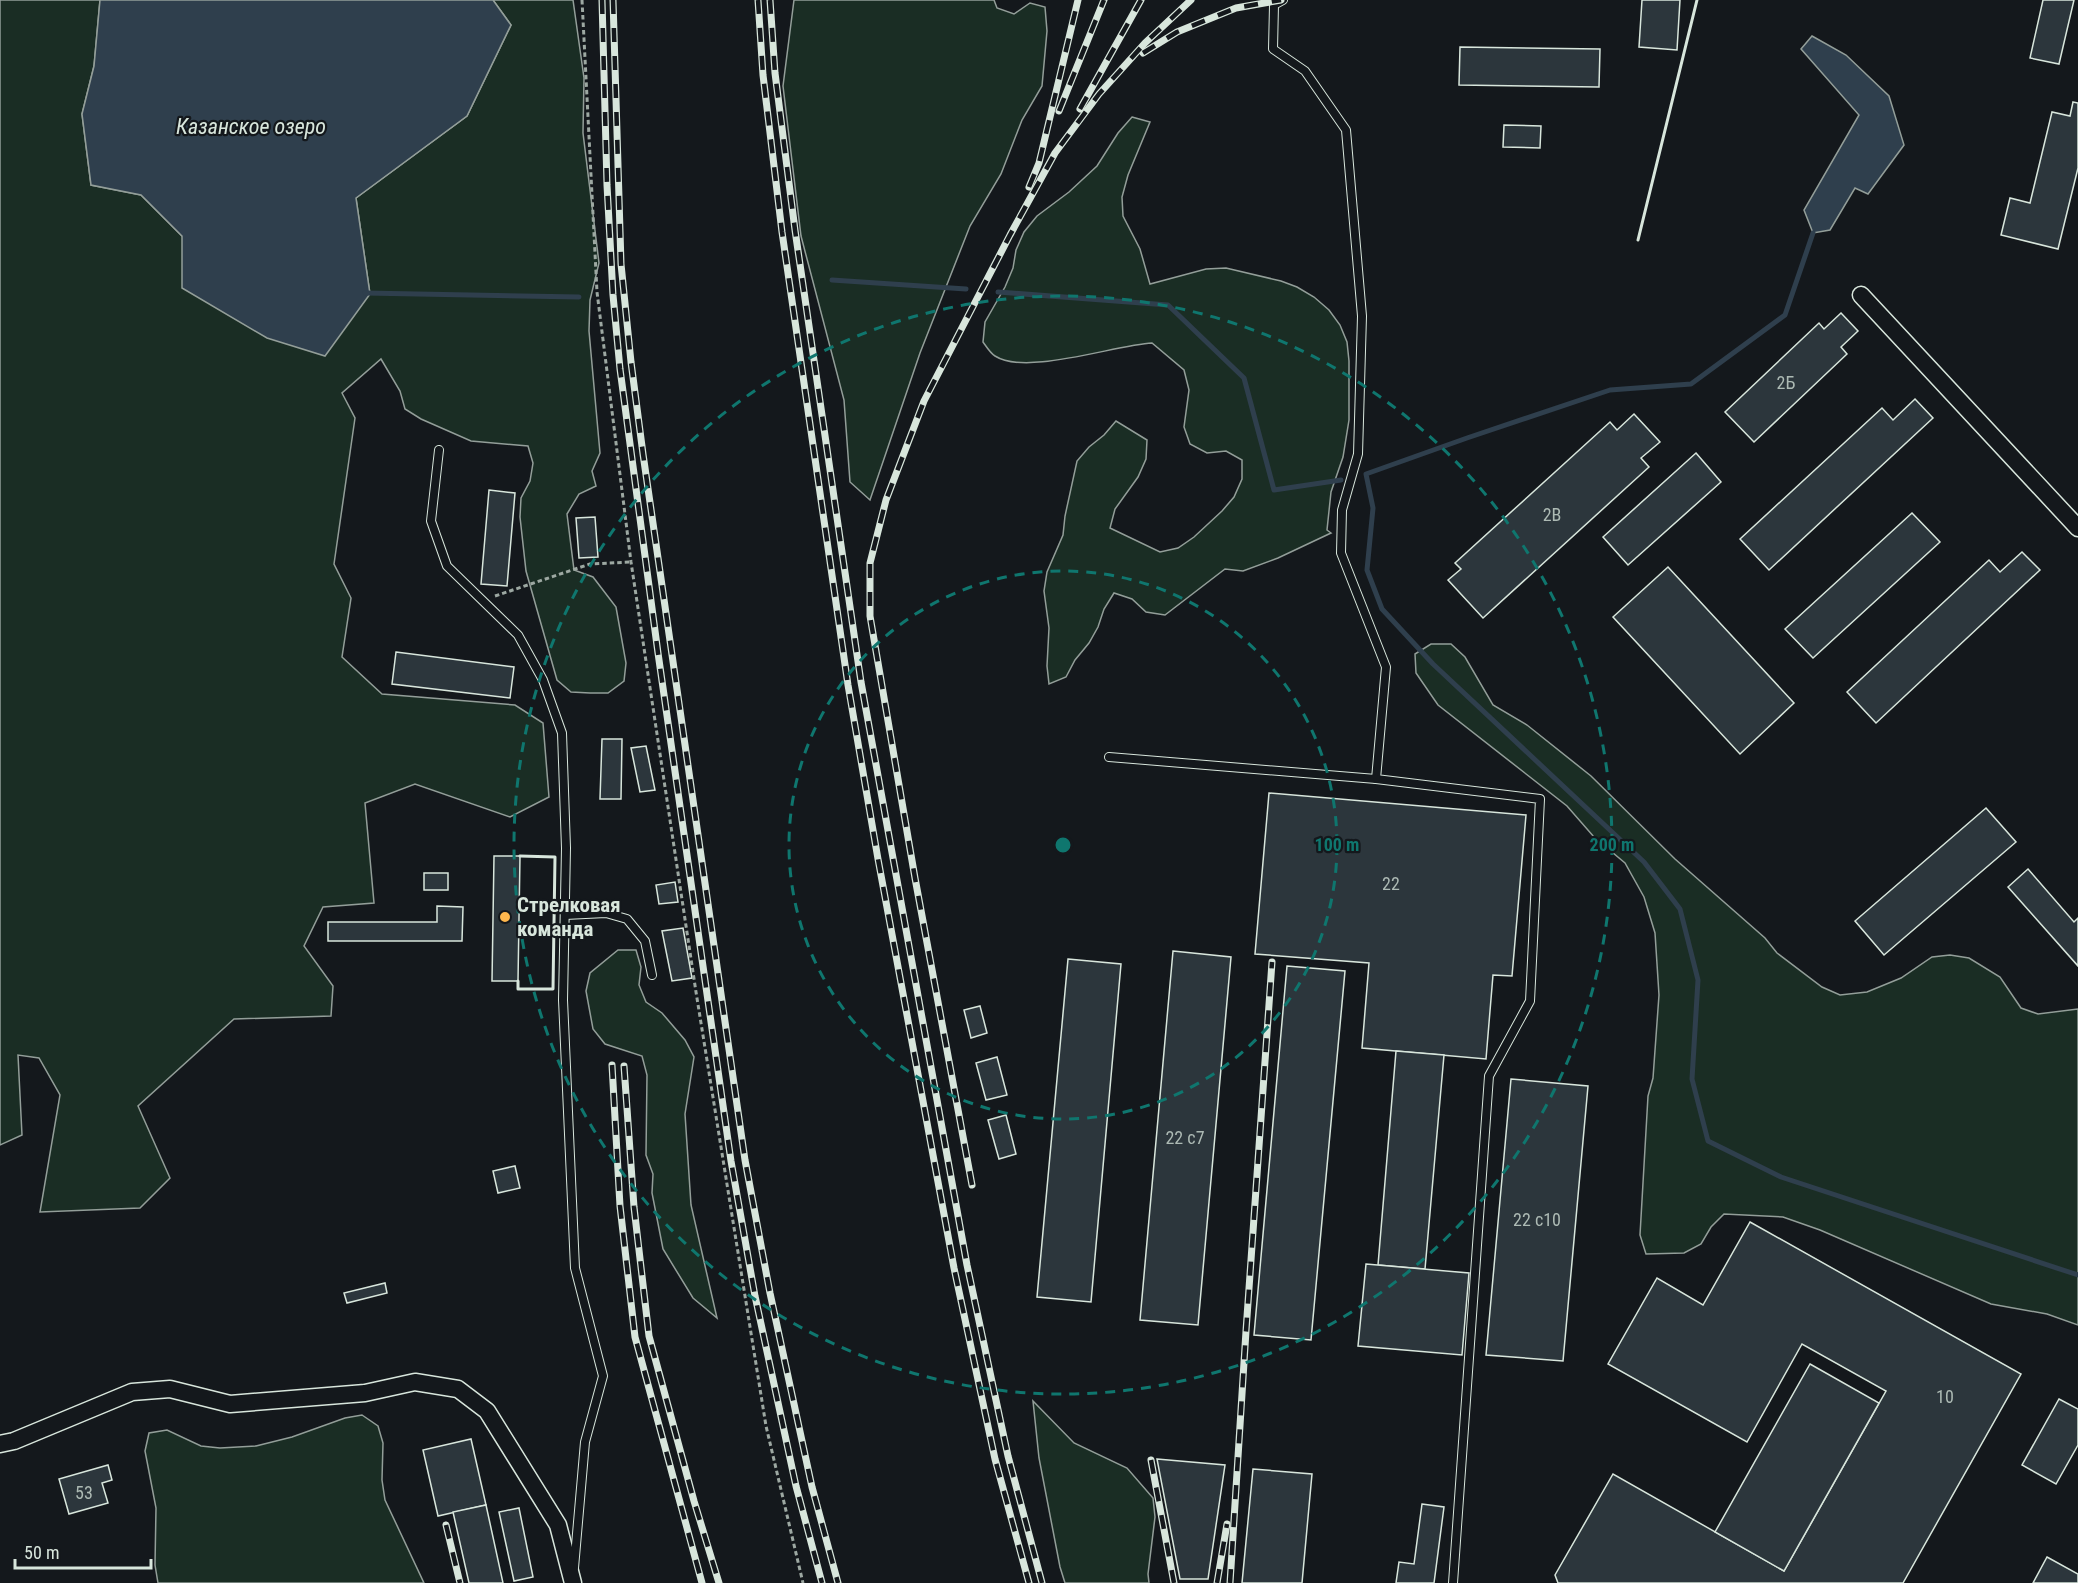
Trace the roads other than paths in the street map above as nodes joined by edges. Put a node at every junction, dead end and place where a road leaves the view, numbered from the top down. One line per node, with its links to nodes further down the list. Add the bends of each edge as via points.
1 (1283, 0): 6 (lane, via 1274,5 1273,50 1305,71 1346,130 1362,316 1358,454 1342,510 1341,553 1386,667)
2 (1861, 295): 4 (street)
3 (439, 450): 7 (lane, via 431,520 447,566 518,635 543,680 562,733)
4 (2078, 528)
5 (1109, 757): 6 (lane)
6 (1376, 779): 11 (lane, via 1540,800 1530,1001 1489,1076)
7 (565, 915): 8 (lane, via 606,913 627,919 645,941); 10 (lane, via 563,1000 575,1268 603,1376 585,1442)
8 (652, 975)
9 (0, 1444): 10 (street, via 132,1392 170,1389 230,1404 365,1393 416,1382 458,1389 487,1411 558,1525)
10 (573, 1583)
11 (1453, 1583)

